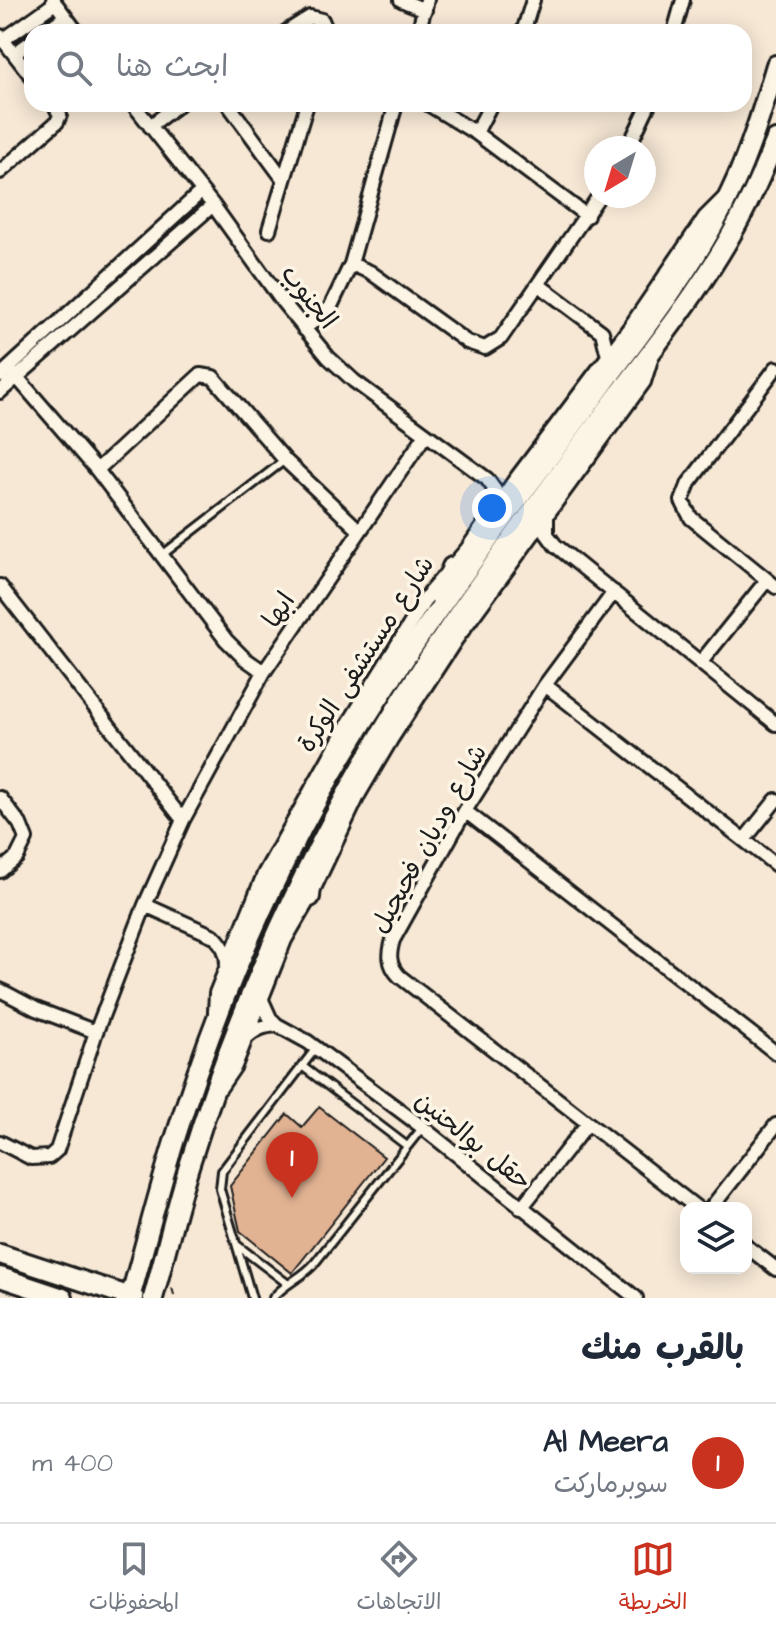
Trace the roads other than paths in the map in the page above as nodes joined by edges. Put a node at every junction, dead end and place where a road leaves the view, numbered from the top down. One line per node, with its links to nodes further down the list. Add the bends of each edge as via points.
1 (401, 0): 5 (street)
2 (533, 0): 11 (street)
3 (683, 0): 12 (street)
4 (54, 2): 6 (street); 13 (street)
5 (426, 5)
6 (65, 17): 7 (street); 8 (street)
7 (55, 24)
8 (71, 24)
9 (299, 24): 10 (street, via 310,17)
10 (324, 24)
11 (526, 24)
12 (676, 24)
13 (2, 38): 15 (street)
14 (24, 47): 15 (street)
15 (14, 54): 17 (street)
16 (776, 65): 34 (street, شارع مستشفى الوكرة, via 757,130)
17 (24, 67)
18 (58, 112): 31 (street, via 57,122)
19 (139, 112): 27 (street, الجنوب)
20 (168, 112): 27 (street)
21 (234, 112): 32 (street)
22 (305, 112): 32 (street)
23 (394, 112): 39 (street)
24 (441, 112): 28 (street)
25 (487, 112): 28 (street)
26 (645, 112): 29 (street)
27 (150, 126): 33 (street, الجنوب)
28 (476, 133): 37 (street)
29 (634, 136)
30 (776, 140): 44 (street, via 722,250)
31 (0, 172)
32 (284, 180): 38 (street)
33 (202, 191): 35 (street, الجنوب); 47 (street)
34 (730, 193): 41 (street, شارع مستشفى الوكرة, via 705,217); 66 (street, شارع مستشفى الوكرة, via 667,296)
35 (213, 205): 42 (street, الجنوب); 47 (street)
36 (592, 208): 37 (street)
37 (587, 216): 40 (street)
38 (269, 230)
39 (351, 264): 40 (street, via 467,342 485,348 501,338); 42 (street, via 330,308)
40 (539, 285): 43 (street)
41 (630, 327): 43 (street); 45 (street, شارع مستشفى الوكرة)
42 (304, 329): 49 (street, الجنوب, via 340,369)
43 (602, 332): 45 (street)
44 (655, 346): 55 (street, via 644,382); 64 (street)
45 (608, 356): 53 (street, شارع مستشفى الوكرة)
46 (775, 370): 62 (street, via 689,483 682,501 691,518)
47 (9, 373): 48 (street); 51 (street)
48 (0, 392)
49 (426, 434): 52 (street, الجنوب); 56 (street, ابها)
50 (285, 460): 51 (street, via 213,377 200,375); 56 (street); 59 (lane)
51 (97, 470): 59 (street)
52 (487, 479): 53 (street); 54 (street)
53 (514, 481): 54 (street, شارع مستشفى الوكرة)
54 (497, 503): 60 (street, شارع مستشفى الوكرة)
55 (547, 514): 57 (street, via 547,534); 58 (street)
56 (360, 531): 68 (street, ابها)
57 (555, 545): 58 (street, via 535,543); 65 (street)
58 (523, 549): 61 (street)
59 (162, 555): 68 (street, via 226,640)
60 (452, 567): 66 (street); 81 (street, شارع مستشفى الوكرة, via 430,592 347,726)
61 (504, 573): 64 (street); 80 (street, via 392,738 339,832)
62 (772, 583): 67 (street)
63 (0, 586): 74 (street)
64 (478, 588): 76 (street, via 386,723)
65 (614, 592): 67 (street); 69 (street, شارع وديان فحيحيل)
66 (438, 610): 79 (street, شارع مستشفى الوكرة, via 353,738)
67 (701, 662): 70 (street)
68 (264, 672): 74 (street, ابها)
69 (545, 685): 73 (street, شارع وديان فحيحيل); 75 (street)
70 (776, 724)
71 (0, 798): 78 (street, via 26,839 17,857)
72 (776, 800): 75 (street)
73 (465, 811): 93 (street); 96 (street, شارع وديان فحيحيل, via 393,940 393,969)
74 (183, 820): 82 (street, ابها)
75 (744, 840): 77 (street)
76 (315, 850): 80 (street); 95 (street, via 261,968)
77 (776, 865)
78 (0, 871)
79 (275, 883): 81 (street); 88 (street, شارع مستشفى الوكرة)
80 (310, 897): 87 (street)
81 (253, 903): 83 (street, شارع مستشفى الوكرة)
82 (145, 905): 84 (street); 90 (street, ابها)
83 (243, 928): 84 (street); 85 (street, شارع مستشفى الوكرة)
84 (214, 936): 85 (street, via 227,954)
85 (227, 966): 88 (street, شارع مستشفى الوكرة, via 216,993)
86 (0, 990): 90 (street)
87 (261, 998): 89 (street, حقل بوالحنين); 91 (street)
88 (216, 1019): 110 (street, شارع مستشفى الوكرة)
89 (277, 1025): 91 (street, via 265,1025); 92 (street, حقل بوالحنين)
90 (96, 1032): 99 (street, ابها, via 57,1150 49,1157 31,1158)
91 (245, 1039): 95 (street, via 226,1081)
92 (316, 1048): 94 (lane); 98 (street, حقل بوالحنين)
93 (776, 1053)
94 (302, 1066): 100 (lane); 104 (lane, via 222,1171 220,1189)
95 (211, 1099): 112 (street)
96 (588, 1123): 101 (street, شارع وديان فحيحيل); 103 (street)
97 (776, 1125): 102 (street)
98 (422, 1127): 100 (lane); 103 (street, حقل بوالحنين)
99 (0, 1142)
100 (407, 1146): 109 (lane, via 304,1276)
101 (689, 1202)
102 (716, 1202)
103 (521, 1208): 115 (street, حقل بوالحنين)
104 (235, 1244): 109 (lane); 113 (lane)
105 (752, 1251): 107 (street)
106 (0, 1254): 110 (street)
107 (776, 1269)
108 (0, 1277): 111 (street)
109 (288, 1284): 114 (lane)
110 (131, 1297)
111 (63, 1298)
112 (153, 1298)
113 (252, 1298)
114 (273, 1298)
115 (636, 1298)

